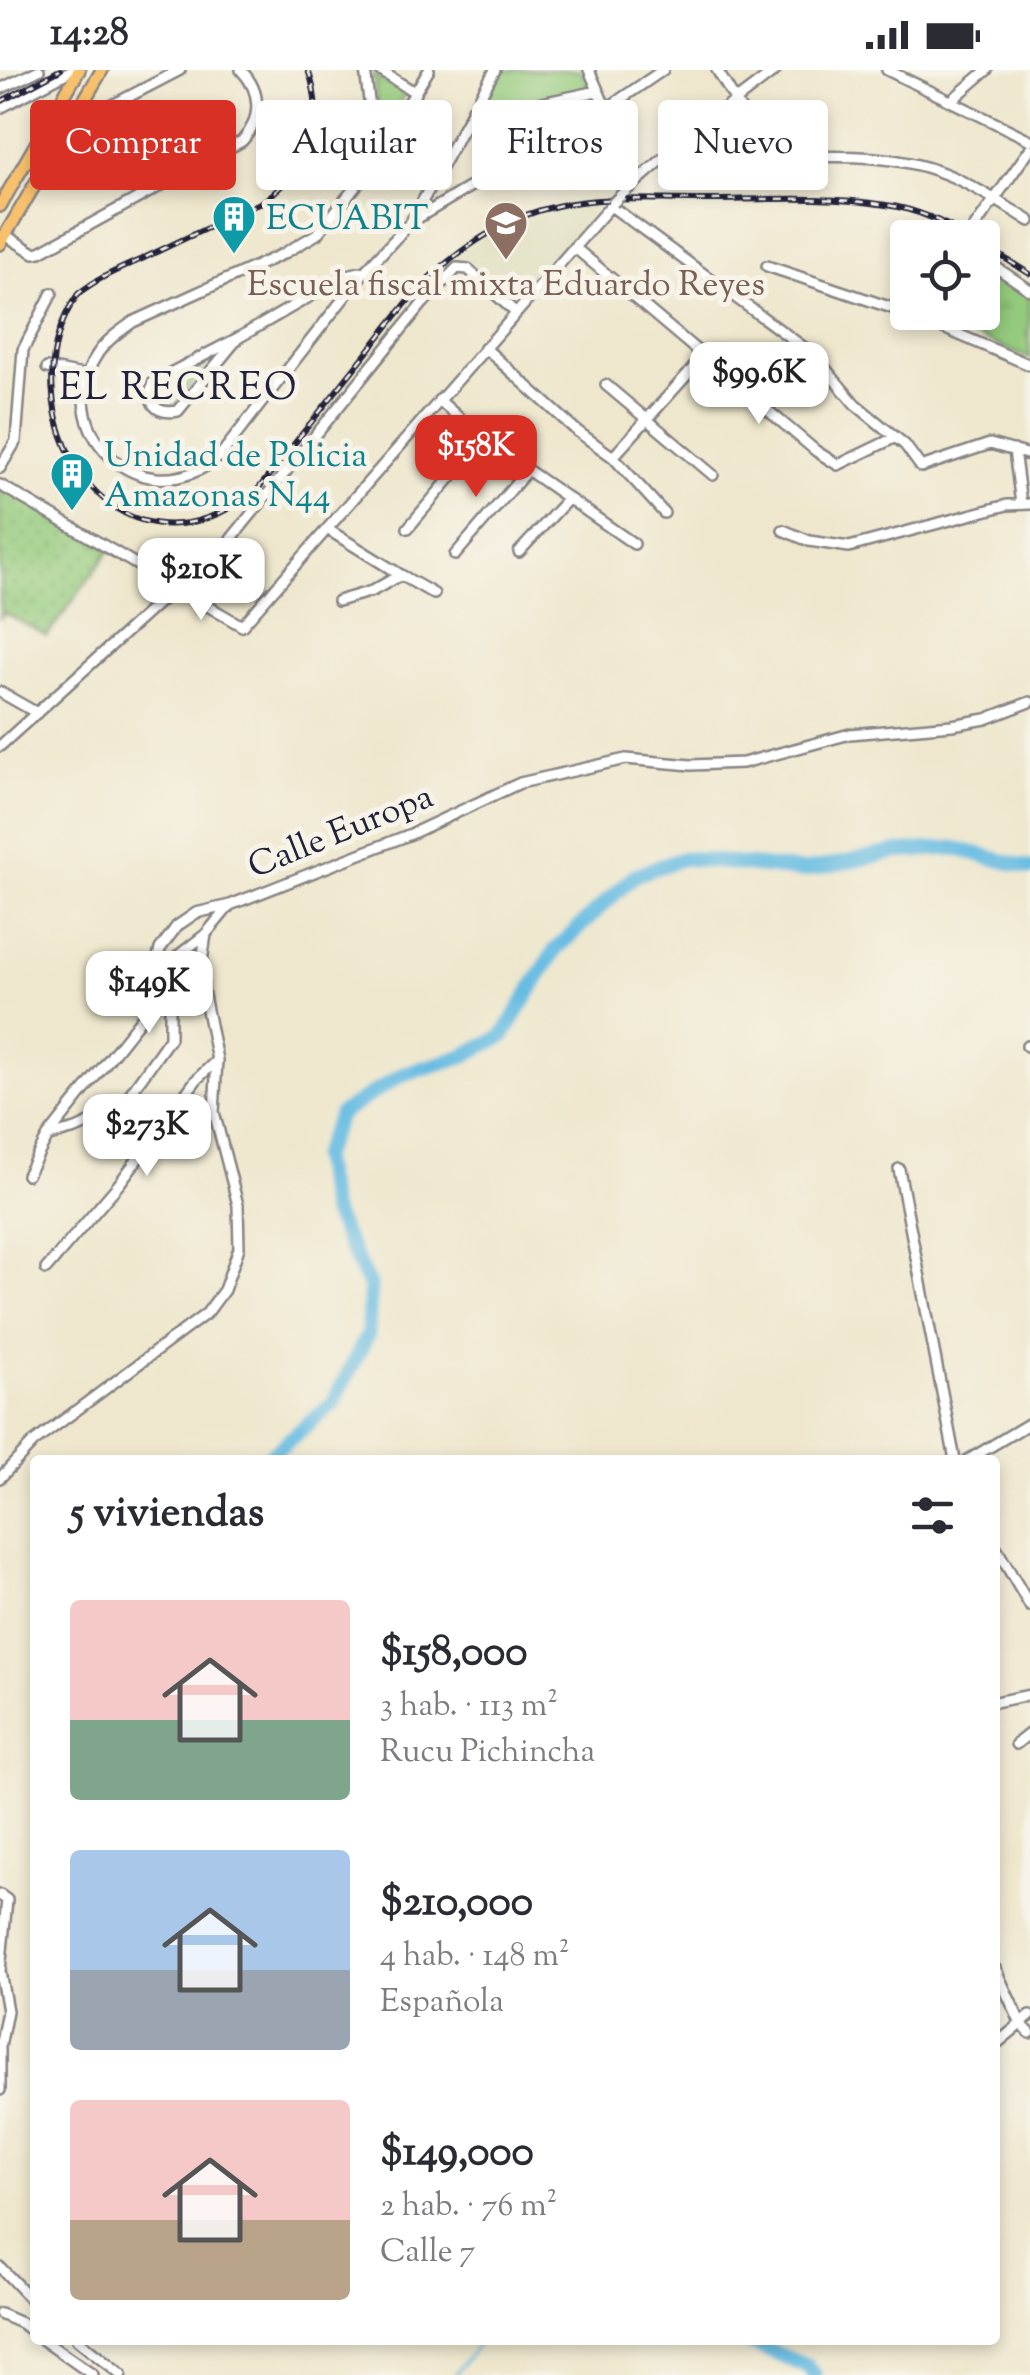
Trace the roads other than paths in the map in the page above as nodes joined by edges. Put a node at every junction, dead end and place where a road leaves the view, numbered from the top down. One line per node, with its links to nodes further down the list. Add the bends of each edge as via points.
1 (39, 70): 16 (street)
2 (76, 70): 30 (street); 43 (main road)
3 (102, 70): 19 (main road)
4 (180, 70): 20 (street)
5 (241, 70): 47 (street, via 258,103 242,141 40,252)
6 (364, 70): 21 (street)
7 (379, 70): 17 (street)
8 (429, 70): 17 (street)
9 (495, 70): 23 (street)
10 (589, 70): 18 (street)
11 (663, 70): 26 (street)
12 (718, 70): 27 (street)
13 (776, 70): 28 (street)
14 (887, 70): 29 (street)
15 (987, 70): 29 (street)
16 (0, 89)
17 (416, 92): 22 (street)
18 (598, 92): 24 (street); 25 (street)
19 (85, 100)
20 (122, 100)
21 (369, 100)
22 (411, 100)
23 (477, 100)
24 (558, 100)
25 (602, 100)
26 (619, 100)
27 (734, 100)
28 (736, 100)
29 (952, 100): 32 (street)
30 (0, 108)
31 (472, 109): 45 (street)
32 (1030, 140)
33 (1030, 149): 41 (street)
34 (828, 156): 41 (street, via 906,162)
35 (658, 164): 36 (street)
36 (638, 180)
37 (472, 186): 45 (street)
38 (32, 190): 47 (main road)
39 (354, 190): 62 (street, via 317,234 112,336)
40 (628, 190): 42 (street)
41 (994, 200): 44 (street); 46 (street)
42 (615, 202): 48 (street); 67 (street, via 814,354)
43 (0, 206)
44 (980, 220)
45 (411, 222): 51 (street)
46 (1030, 222)
47 (2, 240)
48 (574, 247): 55 (street); 59 (street)
49 (766, 266): 54 (street)
50 (1000, 270): 52 (street)
51 (366, 271): 57 (street, via 346,275); 62 (street, via 219,458 194,472 142,478 111,458 91,430 84,395)
52 (1030, 290)
53 (52, 293): 71 (street, via 23,350 16,441)
54 (890, 306)
55 (516, 312): 58 (street); 86 (street, via 461,266)
56 (950, 330): 60 (street)
57 (238, 338): 57 (street, via 178,411 154,407 152,382)
58 (485, 348): 64 (street); 70 (street)
59 (704, 356): 65 (street); 67 (street, via 838,466)
60 (1030, 365)
61 (48, 368): 62 (street)
62 (88, 376)
63 (606, 385): 65 (street)
64 (439, 400): 66 (street); 79 (street)
65 (646, 419): 70 (street); 73 (street)
66 (484, 438): 72 (street); 78 (street)
67 (894, 438): 68 (street, via 924,468 990,444)
68 (1014, 450): 69 (street); 76 (street)
69 (1030, 455)
70 (613, 458): 77 (street)
71 (0, 468)
72 (528, 471): 75 (street); 83 (street)
73 (713, 475)
74 (0, 485): 85 (street)
75 (568, 499): 81 (street); 82 (street)
76 (1026, 504): 80 (street, via 850,547)
77 (664, 513)
78 (408, 528)
79 (326, 530): 84 (street); 86 (street, via 242,626)
80 (784, 530)
81 (634, 544)
82 (519, 552)
83 (455, 555)
84 (401, 575): 87 (street); 88 (street)
85 (175, 588): 86 (street); 91 (street)
86 (188, 592)
87 (434, 594)
88 (338, 601)
89 (0, 692): 91 (street)
90 (1030, 702): 93 (street, Calle Europa, via 986,719 850,734 743,764 626,760 520,782 411,834)
91 (37, 712): 92 (street)
92 (0, 746)
93 (230, 905): 94 (street, Calle Europa); 96 (street, via 196,913 168,938 152,972 144,1015)
94 (206, 934): 95 (street, via 203,990); 96 (street, Calle Europa, via 179,955 170,972 170,1038 127,1098 102,1117)
95 (217, 1060): 99 (street); 103 (street, via 214,1112 240,1226 240,1248 224,1290 207,1313 34,1442)
96 (48, 1136): 98 (street)
97 (899, 1169): 101 (street)
98 (27, 1175)
99 (46, 1268)
100 (1030, 1423): 102 (street)
101 (954, 1455)
102 (976, 1455)
103 (0, 1478)
104 (1000, 1555): 105 (street)
105 (1030, 1606)
106 (1030, 1695): 107 (street)
107 (1000, 1701)
108 (1030, 1733): 109 (street)
109 (1016, 1744)
110 (0, 1895): 115 (street, via 7,1900 0,1972 8,2011)
111 (1000, 1976): 112 (street)
112 (1026, 2020): 113 (street); 114 (street)
113 (1030, 2033)
114 (1000, 2041)
115 (0, 2048): 116 (street)
116 (0, 2090)
117 (0, 2267): 118 (street)
118 (30, 2299)
119 (0, 2314): 120 (street)
120 (30, 2330)
121 (50, 2345): 123 (street)
122 (83, 2345): 124 (street)
123 (93, 2375)
124 (121, 2375)

